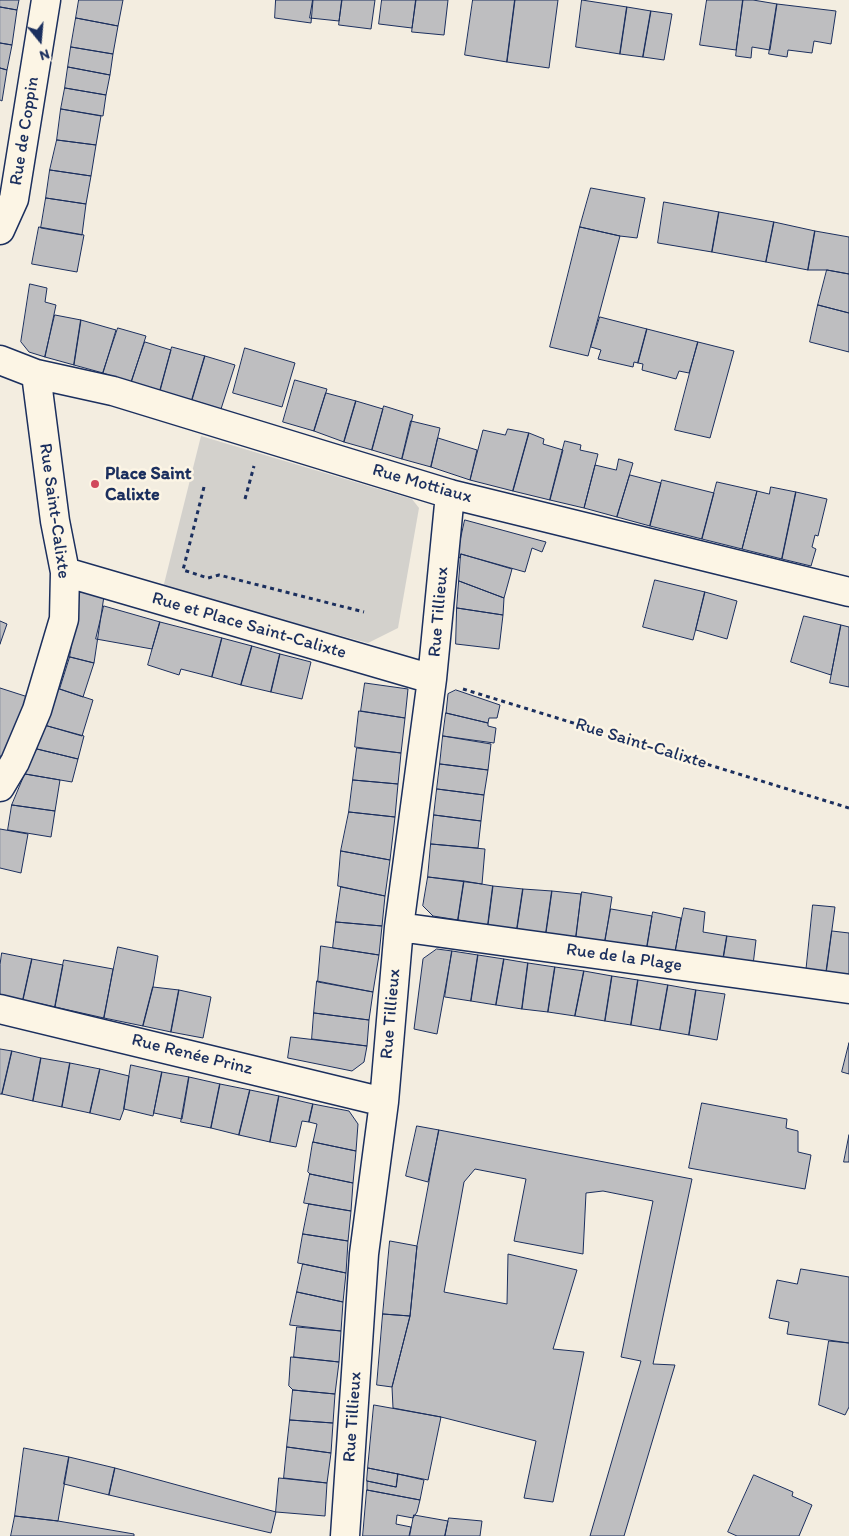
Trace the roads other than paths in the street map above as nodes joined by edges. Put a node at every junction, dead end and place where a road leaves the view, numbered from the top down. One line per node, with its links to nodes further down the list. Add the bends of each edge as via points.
1 (46, 0): 2 (street, Rue de Coppin, via 14,199)
2 (0, 230)
3 (0, 360): 4 (street, Rue Mottiaux)
4 (36, 374): 5 (street, Rue Mottiaux, via 113,390); 6 (street, Rue Saint-Calixte, via 55,521)
5 (450, 494): 7 (street, Rue Mottiaux); 8 (street, Rue Tillieux)
6 (66, 572): 8 (street, Rue et Place Saint-Calixte); 9 (street, Rue Saint-Calixte, via 64,619 37,710 15,762)
7 (849, 592)
8 (432, 679): 10 (street, Rue Tillieux)
9 (0, 787)
10 (399, 927): 11 (street, Rue de la Plage); 13 (street, Rue Tillieux)
11 (849, 989)
12 (0, 1009): 13 (street, Rue Renée Prinz)
13 (384, 1102): 14 (street, Rue Tillieux, via 364,1254)
14 (345, 1536)

